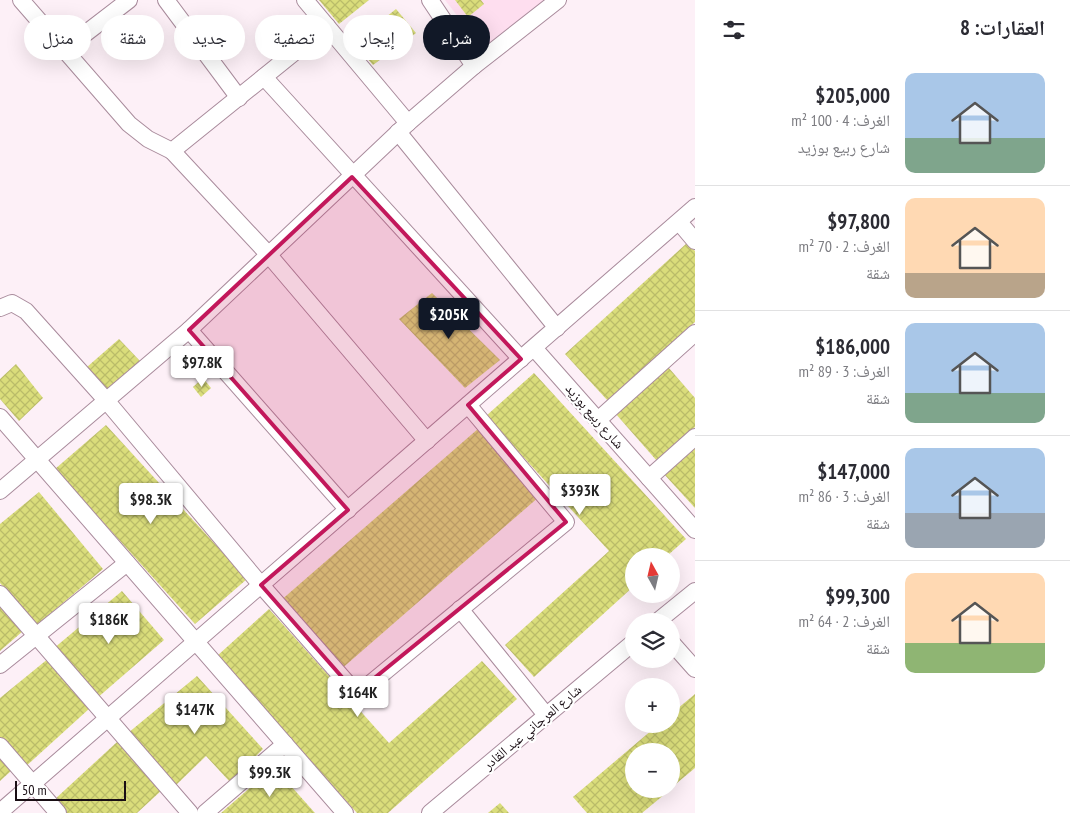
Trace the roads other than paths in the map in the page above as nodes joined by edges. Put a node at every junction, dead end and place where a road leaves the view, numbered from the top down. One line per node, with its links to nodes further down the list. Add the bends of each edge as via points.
1 (21, 0): 7 (street)
2 (129, 0): 9 (street)
3 (166, 0): 15 (street)
4 (305, 0): 8 (street)
5 (430, 0): 13 (street)
6 (558, 0): 13 (street)
7 (34, 15)
8 (318, 15)
9 (91, 29)
10 (333, 34): 16 (street)
11 (73, 60): 17 (street, via 129,124 148,139)
12 (286, 60): 14 (street)
13 (474, 66): 16 (street)
14 (264, 78): 15 (street); 18 (street)
15 (239, 98): 17 (street)
16 (403, 127): 18 (street); 24 (street)
17 (172, 151): 22 (street)
18 (352, 177): 22 (street); 28 (street)
19 (695, 207): 20 (street)
20 (679, 222): 21 (street); 24 (street)
21 (695, 241)
22 (268, 254): 25 (street); 34 (street)
23 (0, 308): 29 (street, via 12,303 26,311)
24 (557, 328): 27 (street)
25 (189, 330): 29 (street); 38 (street)
26 (695, 333): 32 (street)
27 (534, 348): 28 (street); 32 (street, شارع ربيع بوزيد)
28 (521, 359): 30 (street)
29 (105, 399): 35 (street); 41 (street)
30 (468, 405): 34 (street); 44 (street, via 567,520)
31 (0, 417): 35 (street)
32 (598, 420): 36 (street, شارع ربيع بوزيد)
33 (695, 437): 36 (street)
34 (427, 441): 38 (street)
35 (36, 458): 37 (street); 40 (street)
36 (649, 478): 39 (street, شارع ربيع بوزيد)
37 (0, 490)
38 (348, 510): 41 (street)
39 (695, 530)
40 (127, 563): 46 (street); 47 (street)
41 (261, 585): 44 (street, via 356,693); 47 (street)
42 (695, 591): 45 (street)
43 (0, 594): 46 (street)
44 (460, 609): 52 (street)
45 (668, 613)
46 (36, 636): 50 (street); 53 (street)
47 (196, 642): 53 (street); 54 (street)
48 (625, 649): 52 (street, شارع العرجاني عبد القادر)
49 (680, 652): 51 (street)
50 (0, 665)
51 (695, 669)
52 (546, 715): 62 (street, شارع العرجاني عبد القادر)
53 (108, 718): 56 (street); 59 (street)
54 (285, 744): 60 (street); 61 (street)
55 (0, 746): 56 (street)
56 (33, 784): 57 (street); 58 (street)
57 (0, 812)
58 (58, 813)
59 (190, 813)
60 (205, 813)
61 (345, 813)
62 (430, 813)

